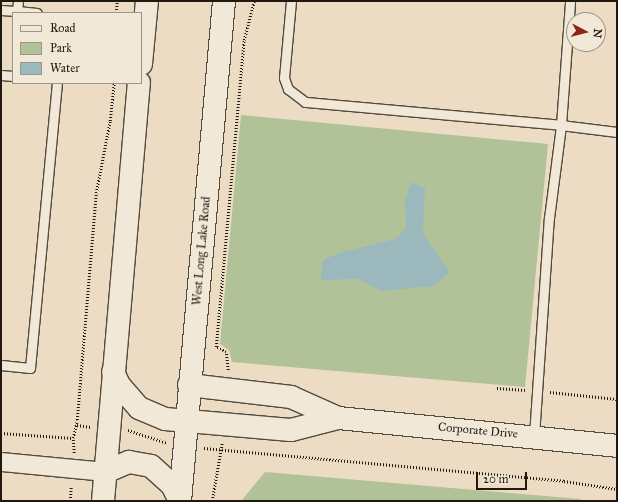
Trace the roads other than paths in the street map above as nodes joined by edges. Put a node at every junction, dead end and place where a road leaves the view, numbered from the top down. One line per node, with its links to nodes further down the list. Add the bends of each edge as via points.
1 (18, 1): 7 (lane)
2 (147, 1): 9 (main road)
3 (224, 1): 19 (main road, West Long Lake Road)
4 (291, 1): 15 (lane, via 284,78 288,89 305,102)
5 (570, 1): 15 (lane)
6 (1, 10): 7 (lane)
7 (17, 11): 8 (lane)
8 (27, 12)
9 (143, 23): 10 (main road)
10 (142, 44)
11 (1, 75): 12 (lane)
12 (12, 76)
13 (57, 84): 17 (lane, via 30,368)
14 (139, 84): 18 (main road)
15 (561, 125): 16 (lane); 22 (lane, via 549,218)
16 (617, 132)
17 (1, 365)
18 (114, 372): 21 (main road, Corporate Drive, via 119,385 139,408 165,418); 25 (main road)
19 (189, 385): 20 (main road, Corporate Drive, via 291,397); 21 (main road, West Long Lake Road)
20 (338, 418): 21 (main road, Corporate Drive, via 291,430); 22 (main road, Corporate Drive)
21 (186, 421): 27 (main road, West Long Lake Road)
22 (534, 436): 23 (main road, Corporate Drive)
23 (617, 446)
24 (1, 462): 25 (street)
25 (105, 472): 26 (main road); 27 (main road, via 129,462 151,466 172,486)
26 (103, 501)
27 (180, 501)

